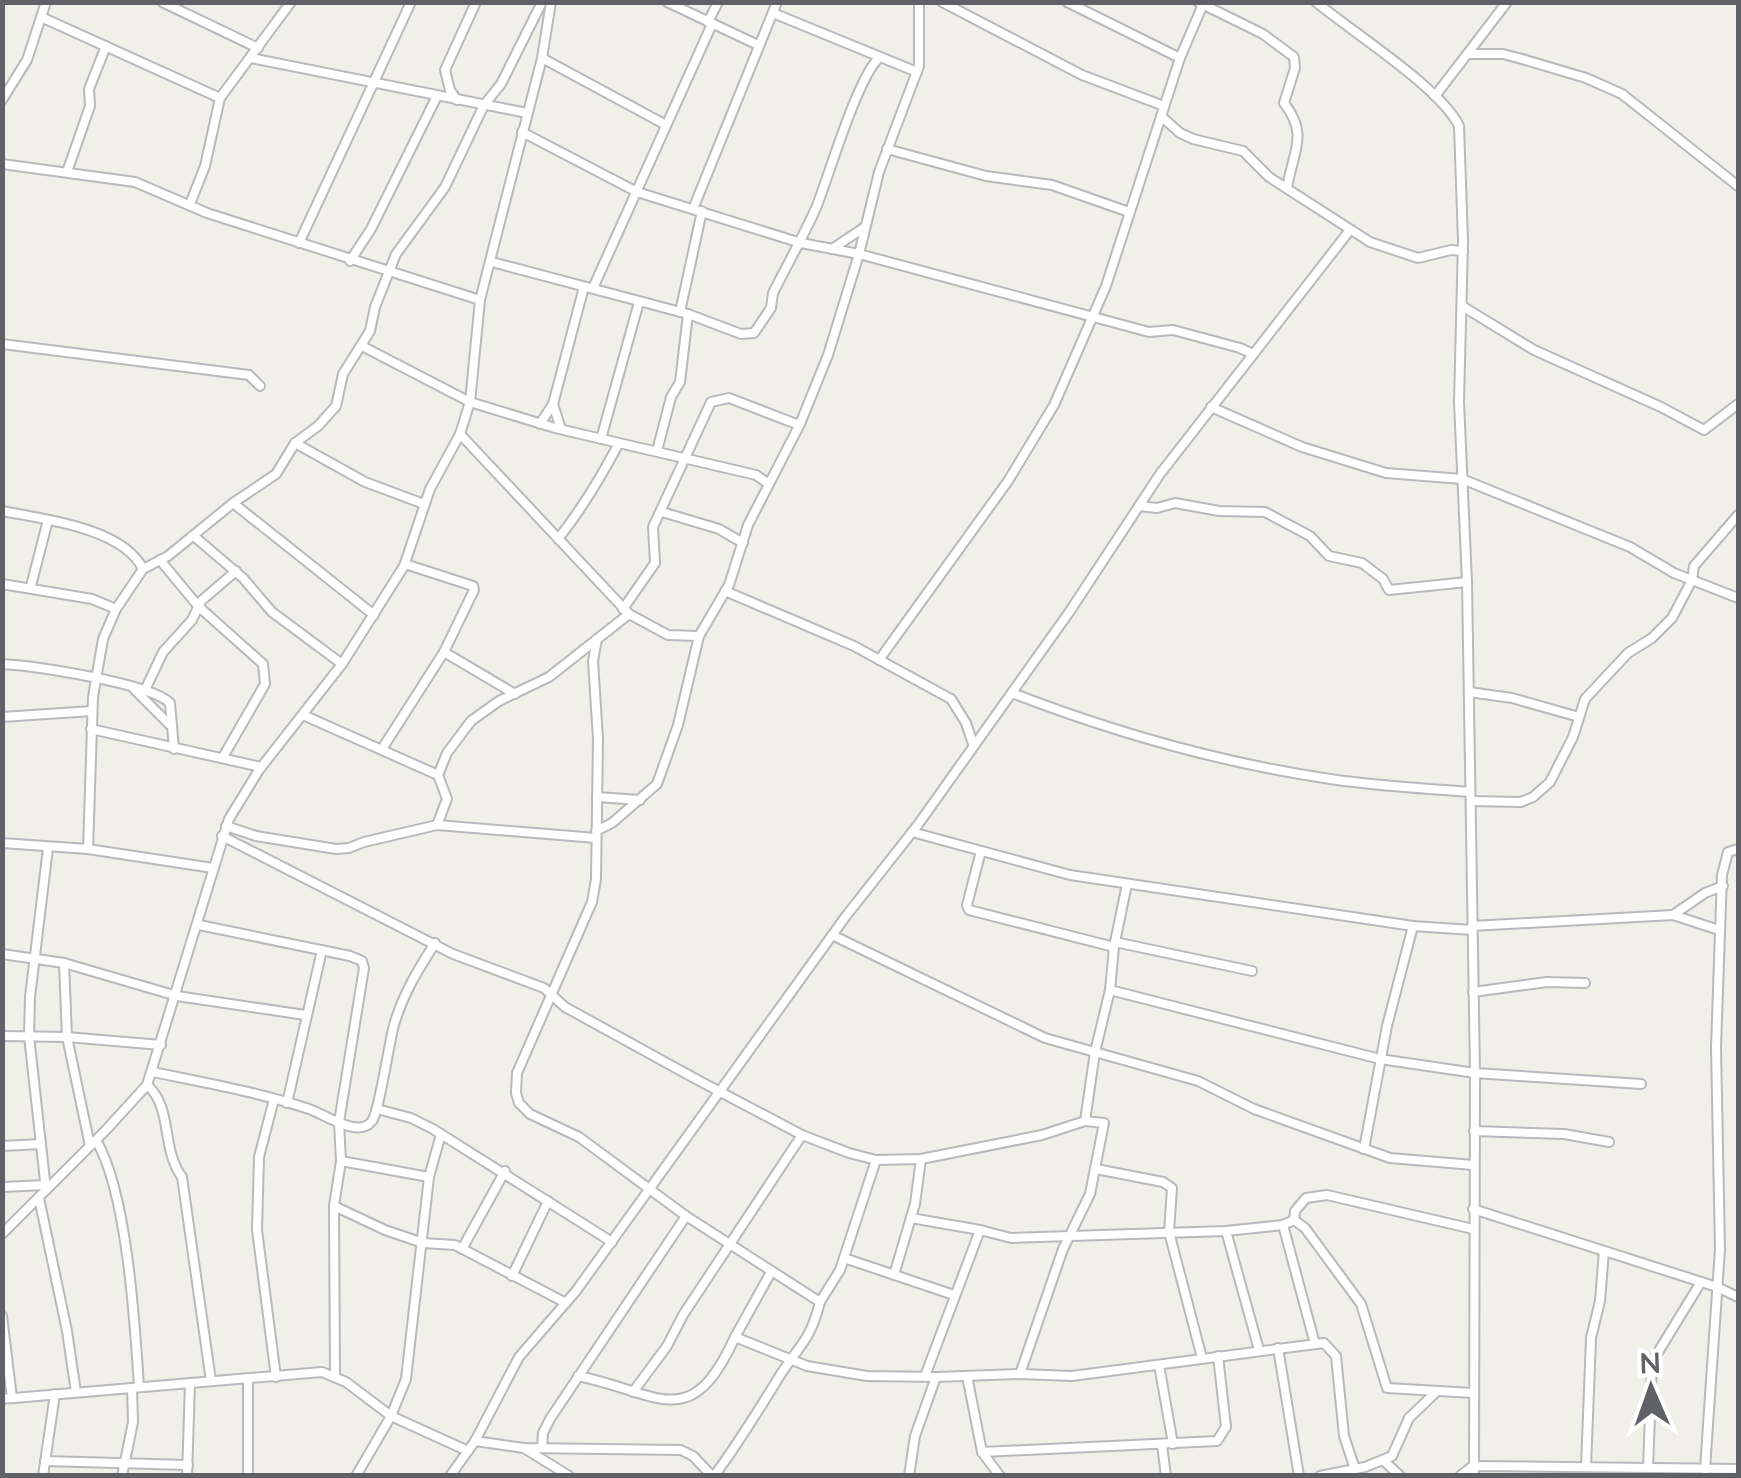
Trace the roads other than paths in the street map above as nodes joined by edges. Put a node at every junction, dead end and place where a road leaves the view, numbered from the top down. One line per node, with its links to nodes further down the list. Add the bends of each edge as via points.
1 (46, 2): 20 (street)
2 (162, 2): 24 (street)
3 (291, 2): 24 (street)
4 (411, 2): 31 (street)
5 (476, 2): 36 (street, via 445,70)
6 (542, 2): 37 (street, via 502,84)
7 (551, 2): 28 (street)
8 (666, 2): 21 (street)
9 (718, 2): 21 (street)
10 (778, 2): 18 (street)
11 (919, 2): 30 (street)
12 (942, 2): 38 (street)
13 (1067, 2): 29 (street)
14 (1316, 2): 19 (street)
15 (1330, 2): 19 (street)
16 (1508, 2): 25 (street)
17 (1201, 3): 29 (street); 48 (street, via 1294,57 1284,103 1299,129)
18 (773, 12): 22 (street); 26 (street)
19 (1330, 14): 33 (street)
20 (41, 17): 23 (street); 35 (street, via 27,60)
21 (710, 23): 22 (street); 40 (street)
22 (758, 44): 51 (street)
23 (106, 46): 34 (street); 46 (street)
24 (258, 48): 27 (street)
25 (1469, 54): 33 (street); 47 (street, via 1503,54 1622,94)
26 (880, 57): 30 (street); 55 (street)
27 (251, 58): 31 (street); 34 (street)
28 (542, 58): 39 (street); 40 (street)
29 (1180, 58): 38 (street)
30 (917, 72): 44 (street)
31 (376, 85): 32 (street); 56 (street)
32 (437, 96): 36 (street); 60 (street)
33 (1436, 96): 58 (street, via 1459,126)
34 (220, 98): 50 (street, via 206,166)
35 (2, 100)
36 (458, 100): 37 (street)
37 (484, 105): 39 (street); 62 (street, via 445,187)
38 (1163, 111): 41 (street); 43 (street)
39 (526, 114): 42 (street)
40 (666, 125): 49 (street)
41 (1174, 128): 43 (street); 48 (street, via 1194,140 1243,151)
42 (522, 132): 49 (street); 61 (street)
43 (1156, 134): 52 (street)
44 (887, 149): 52 (street, via 986,176 1052,185); 53 (street)
45 (2, 164): 46 (street)
46 (67, 172): 50 (street, via 135,182)
47 (1738, 186)
48 (1287, 188): 54 (street)
49 (637, 192): 51 (street); 63 (street)
50 (190, 204): 56 (street)
51 (697, 210): 55 (street); 67 (street)
52 (1129, 212): 68 (street)
53 (866, 227): 57 (street); 59 (street)
54 (1350, 230): 58 (street, via 1410,257); 71 (street)
55 (798, 242): 57 (street); 67 (street, via 754,333)
56 (299, 243): 60 (street)
57 (832, 249): 59 (street)
58 (1463, 251): 66 (street)
59 (859, 254): 68 (street); 78 (street)
60 (350, 260): 62 (street)
61 (492, 262): 63 (street); 64 (street)
62 (388, 274): 64 (street); 70 (street)
63 (588, 288): 65 (street); 74 (street)
64 (480, 300): 73 (street)
65 (638, 302): 67 (street); 81 (street)
66 (1462, 306): 75 (street, via 1534,350 1704,430); 86 (street)
67 (684, 313): 84 (street, via 680,382)
68 (1093, 317): 71 (street, via 1149,332 1173,330); 115 (street, via 1054,405 1008,481)
69 (2, 344): 72 (street, via 249,375)
70 (362, 346): 73 (street); 82 (street, via 343,374 336,406)
71 (1253, 354): 76 (street)
72 (260, 386)
73 (470, 402): 77 (street); 80 (street)
74 (553, 404): 77 (street); 79 (street)
75 (1738, 404)
76 (1212, 407): 86 (street, via 1386,473); 90 (street)
77 (540, 424): 79 (street)
78 (799, 426): 85 (street, via 754,406 716,399); 87 (street)
79 (561, 429): 81 (street)
80 (460, 434): 89 (street); 96 (street)
81 (601, 438): 83 (street)
82 (295, 443): 88 (street, via 276,474); 89 (street, via 364,482)
83 (619, 443): 84 (street); 96 (street)
84 (657, 451): 85 (street)
85 (684, 460): 87 (street, via 756,475); 92 (street)
86 (1462, 480): 102 (street, via 1630,547); 103 (street)
87 (769, 484): 97 (street)
88 (232, 503): 95 (street); 111 (street)
89 (424, 504): 99 (street)
90 (1139, 506): 103 (street, via 1264,512 1310,536 1329,556 1362,563 1390,590); 122 (street)
91 (2, 511): 94 (street)
92 (662, 512): 97 (street); 110 (street, via 652,532 655,564)
93 (1738, 514): 102 (street, via 1694,566)
94 (48, 520): 100 (street, via 126,546); 105 (street)
95 (195, 538): 98 (street); 101 (street)
96 (558, 539): 110 (street)
97 (743, 543): 106 (street)
98 (160, 560): 100 (street); 108 (street)
99 (405, 564): 111 (street); 114 (street, via 474,586)
100 (143, 569): 109 (street)
101 (236, 571): 108 (street); 117 (street, via 272,612)
102 (1692, 580): 107 (street); 127 (street, via 1672,618 1585,699)
103 (1467, 582): 121 (street)
104 (2, 584): 105 (street)
105 (31, 586): 109 (street)
106 (726, 592): 112 (street); 115 (street)
107 (1738, 598)
108 (198, 606): 120 (street); 133 (street, via 266,672)
109 (116, 608): 118 (street)
110 (626, 612): 112 (street, via 668,636); 113 (street)
111 (374, 615): 117 (street)
112 (699, 636): 138 (street, via 673,740 657,784)
113 (597, 639): 123 (street); 136 (street)
114 (444, 652): 123 (street); 132 (street)
115 (879, 660): 130 (street, via 950,698)
116 (2, 664): 118 (street)
117 (342, 664): 125 (street)
118 (96, 679): 119 (street); 124 (street)
119 (133, 688): 120 (street); 128 (street)
120 (146, 688): 128 (street, via 170,702)
121 (1469, 692): 127 (street); 137 (street)
122 (1012, 693): 130 (street); 137 (street, via 1245,764)
123 (515, 694): 135 (street, via 470,720)
124 (92, 711): 126 (street); 129 (street)
125 (303, 715): 132 (street); 134 (street)
126 (2, 717)
127 (1579, 718): 137 (street, via 1550,782 1533,798)
128 (170, 724): 131 (street)
129 (91, 729): 131 (street); 145 (street)
130 (973, 744): 141 (street)
131 (174, 748): 133 (street)
132 (382, 750): 135 (street)
133 (223, 757): 134 (street)
134 (262, 767): 140 (street)
135 (438, 775): 139 (street, via 447,799)
136 (597, 796): 138 (street); 142 (street)
137 (1470, 796): 154 (street)
138 (640, 800): 142 (street)
139 (437, 826): 140 (street, via 349,848); 142 (street)
140 (224, 831): 148 (street); 157 (street)
141 (912, 832): 147 (street); 156 (street)
142 (596, 834): 167 (street, via 592,902)
143 (2, 843): 144 (street)
144 (48, 848): 145 (street); 161 (street)
145 (88, 849): 148 (street)
146 (1738, 849): 150 (street, via 1725,856)
147 (981, 850): 149 (street); 158 (street, via 969,910)
148 (213, 868): 152 (street)
149 (1128, 884): 153 (street); 158 (street)
150 (1723, 886): 151 (street); 155 (street)
151 (1673, 915): 154 (street); 155 (street)
152 (199, 925): 159 (street); 168 (street)
153 (1413, 926): 154 (street); 175 (street)
154 (1472, 928): 166 (street)
155 (1720, 930): 227 (street)
156 (832, 935): 174 (street, via 1020,1027); 180 (street)
157 (435, 943): 167 (street); 183 (street, via 406,989)
158 (1115, 944): 163 (street); 165 (street)
159 (322, 950): 169 (street); 185 (street, via 362,961 364,968)
160 (2, 954): 161 (street)
161 (36, 958): 162 (street); 171 (street)
162 (64, 963): 168 (street); 172 (street)
163 (1252, 971)
164 (1585, 982): 166 (street)
165 (1110, 990): 174 (street); 175 (street)
166 (1474, 992): 177 (street)
167 (550, 993): 180 (street); 203 (street, via 518,1073 520,1102 530,1114 579,1136)
168 (176, 996): 169 (street); 173 (street)
169 (305, 1015): 182 (street)
170 (2, 1036): 171 (street)
171 (29, 1036): 172 (street); 191 (street)
172 (67, 1038): 173 (street); 190 (street)
173 (161, 1046): 176 (street)
174 (1095, 1052): 184 (street); 193 (street, via 1198,1081)
175 (1380, 1059): 177 (street); 193 (street)
176 (153, 1072): 178 (street); 181 (street)
177 (1475, 1073): 179 (street); 186 (street)
178 (147, 1084): 190 (street); 249 (street, via 161,1105 168,1152 182,1177)
179 (1640, 1084)
180 (720, 1092): 188 (street); 203 (street)
181 (274, 1099): 182 (street); 246 (street, via 259,1158 257,1230)
182 (287, 1103): 185 (street)
183 (377, 1109): 185 (street, via 366,1126); 187 (street)
184 (1086, 1120): 194 (street); 198 (street, via 1104,1123)
185 (340, 1122): 196 (street)
186 (1474, 1132): 189 (street); 197 (street)
187 (441, 1134): 199 (street); 200 (street)
188 (802, 1135): 195 (street); 219 (street)
189 (1609, 1142)
190 (93, 1143): 202 (street); 251 (street, via 106,1162 118,1210 136,1327)
191 (41, 1144): 192 (street); 202 (street)
192 (2, 1146)
193 (1364, 1149): 197 (street, via 1390,1158)
194 (920, 1159): 195 (street); 208 (street)
195 (876, 1160): 222 (street)
196 (341, 1161): 200 (street); 205 (street)
197 (1474, 1165): 206 (street)
198 (1096, 1169): 214 (street, via 1168,1184); 216 (street, via 1081,1218)
199 (505, 1171): 204 (street); 220 (street)
200 (430, 1178): 218 (street)
201 (2, 1187): 202 (street)
202 (43, 1191): 215 (street); 252 (street)
203 (650, 1191): 207 (street); 217 (street)
204 (548, 1201): 217 (street); 225 (street)
205 (334, 1206): 218 (street); 242 (street)
206 (1473, 1210): 211 (street); 221 (street)
207 (686, 1216): 219 (street); 243 (street)
208 (911, 1218): 212 (street); 224 (street)
209 (1294, 1220): 210 (street); 211 (street, via 1306,1198 1327,1195); 254 (street, via 1361,1304 1387,1388)
210 (1283, 1226): 213 (street); 234 (street)
211 (1473, 1229): 255 (street)
212 (980, 1230): 216 (street, via 1011,1238); 228 (street)
213 (1226, 1230): 214 (street); 236 (street)
214 (1169, 1232): 216 (street); 238 (street)
215 (2, 1234)
216 (1068, 1236): 241 (street)
217 (612, 1242): 231 (street)
218 (423, 1243): 220 (street); 258 (street, via 406,1379)
219 (731, 1243): 223 (street); 253 (street)
220 (462, 1249): 225 (street)
221 (1604, 1251): 226 (street); 268 (street, via 1591,1338)
222 (844, 1258): 224 (street); 230 (street)
223 (771, 1272): 230 (street); 233 (street)
224 (894, 1275): 228 (street)
225 (512, 1276): 231 (street)
226 (1701, 1282): 227 (street); 269 (street, via 1652,1362)
227 (1717, 1287): 229 (street); 270 (street)
228 (954, 1295): 244 (street)
229 (1738, 1298)
230 (820, 1302): 239 (street, via 806,1342)
231 (566, 1303): 259 (street, via 510,1370)
232 (2, 1316): 257 (street)
233 (735, 1337): 239 (street); 253 (street, via 704,1388 691,1397 674,1402)
234 (1315, 1344): 235 (street); 274 (street, via 1329,1345 1336,1356 1344,1436)
235 (1278, 1348): 236 (street); 286 (street)
236 (1260, 1350): 237 (street)
237 (1218, 1356): 238 (street); 260 (street, via 1223,1436)
238 (1202, 1358): 240 (street)
239 (792, 1359): 244 (street, via 860,1375); 282 (street)
240 (1159, 1365): 241 (street, via 1072,1376); 260 (street)
241 (1020, 1374): 245 (street)
242 (335, 1376): 246 (street); 258 (street)
243 (578, 1376): 253 (street); 262 (street, via 545,1428)
244 (926, 1376): 248 (street)
245 (967, 1376): 248 (street); 264 (street)
246 (276, 1377): 247 (street)
247 (248, 1378): 249 (street); 276 (street)
248 (936, 1378): 283 (street)
249 (211, 1381): 250 (street)
250 (190, 1383): 251 (street); 272 (street)
251 (136, 1388): 252 (street); 267 (street)
252 (76, 1392): 256 (street)
253 (634, 1392)
254 (1434, 1393): 255 (street); 266 (street, via 1409,1418)
255 (1473, 1393): 273 (street)
256 (55, 1394): 257 (street); 265 (street)
257 (7, 1399)
258 (391, 1416): 263 (street); 279 (street)
259 (475, 1441): 261 (street); 263 (street)
260 (1168, 1444): 264 (street); 285 (street)
261 (524, 1448): 262 (street); 281 (street)
262 (542, 1448): 282 (street, via 681,1450)
263 (468, 1451): 280 (street)
264 (982, 1452): 284 (street)
265 (46, 1461): 267 (street); 277 (street)
266 (1384, 1461): 274 (street); 288 (street)
267 (124, 1462): 272 (street); 278 (street)
268 (1586, 1468): 273 (street); 275 (street)
269 (1648, 1468): 270 (street); 275 (street)
270 (1705, 1469): 271 (street)
271 (1738, 1469)
272 (188, 1470)
273 (1474, 1471): 289 (street)
274 (1356, 1472): 287 (street)
275 (1607, 1472)
276 (248, 1475)
277 (44, 1476)
278 (122, 1476)
279 (356, 1476)
280 (450, 1476)
281 (569, 1476)
282 (713, 1476)
283 (909, 1476)
284 (1000, 1476)
285 (1166, 1476)
286 (1299, 1476)
287 (1320, 1476)
288 (1400, 1476)
289 (1460, 1476)

